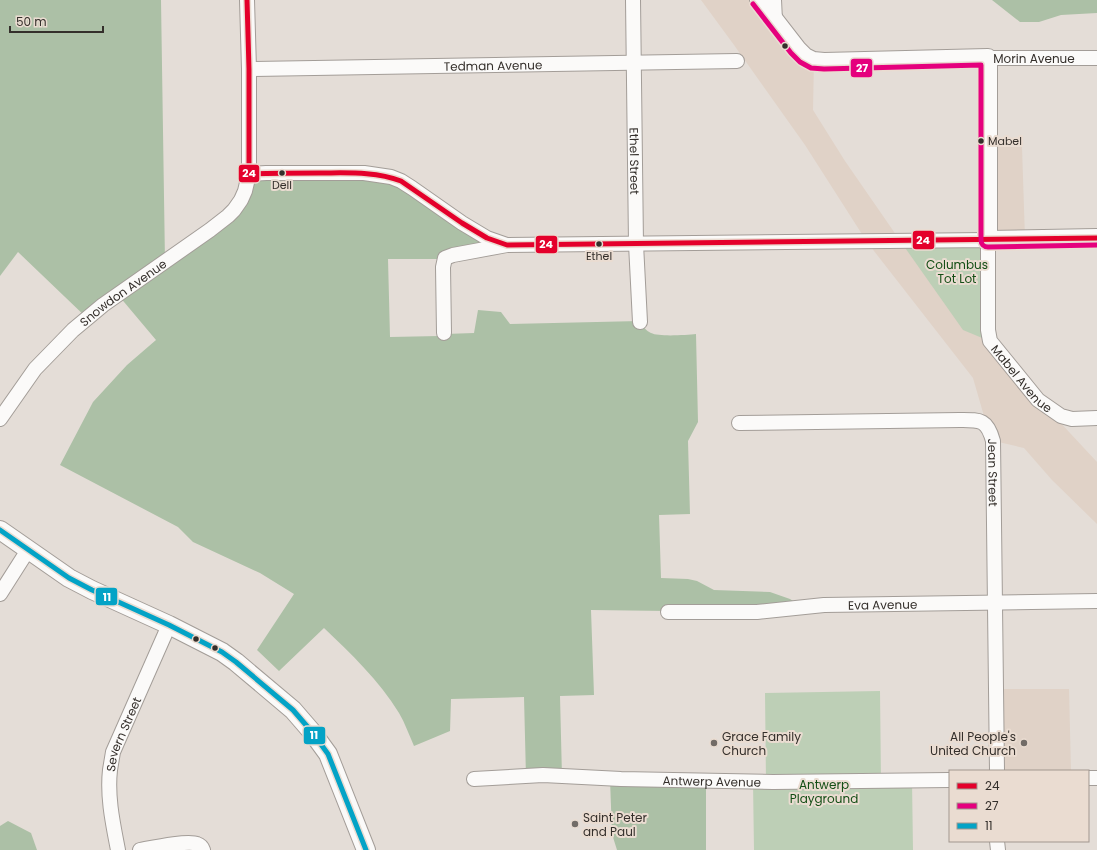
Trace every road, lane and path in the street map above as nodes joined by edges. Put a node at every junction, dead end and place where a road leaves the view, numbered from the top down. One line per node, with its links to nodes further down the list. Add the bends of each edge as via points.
1 (247, 0): 10 (street, Snowdon Avenue)
2 (633, 0): 9 (street, Ethel Street)
3 (759, 0): 5 (street, Morin Avenue)
4 (774, 0): 5 (street)
5 (775, 20): 6 (street, Morin Avenue, via 797,49 813,61)
6 (988, 58): 7 (street, Morin Avenue); 13 (street, Mabel Avenue)
7 (1097, 58)
8 (737, 61): 9 (street, Tedman Avenue)
9 (635, 63): 10 (street, Tedman Avenue); 14 (street, Ethel Street)
10 (249, 69): 11 (street, Snowdon Avenue)
11 (249, 174): 15 (street, via 364,173 391,177 487,238); 19 (street, Snowdon Avenue, via 241,200 228,216 73,330 35,369)
12 (1097, 238): 13 (street)
13 (988, 240): 14 (street); 18 (street, Mabel Avenue, via 990,341 1038,400 1061,416)
14 (636, 244): 15 (street); 16 (street, Ethel Street)
15 (507, 245): 17 (street, via 453,254 445,258)
16 (640, 322)
17 (444, 333)
18 (1097, 418)
19 (0, 419)
20 (739, 423): 25 (street, Jean Street, via 975,420 985,424 993,441)
21 (0, 530): 22 (street)
22 (28, 550): 23 (street); 27 (street, via 69,578)
23 (0, 594)
24 (1097, 601): 25 (street, Eva Avenue)
25 (995, 602): 26 (street, Eva Avenue, via 824,605 757,612); 28 (street, Jean Street)
26 (668, 612)
27 (169, 625): 31 (street, Severn Street, via 113,752 109,790); 34 (street, via 222,652 293,710 328,754)
28 (997, 770)
29 (474, 779): 30 (street, Antwerp Avenue, via 543,775 773,782)
30 (949, 780)
31 (118, 850)
32 (140, 850): 33 (street, via 179,843 196,843)
33 (203, 850)
34 (366, 850)

